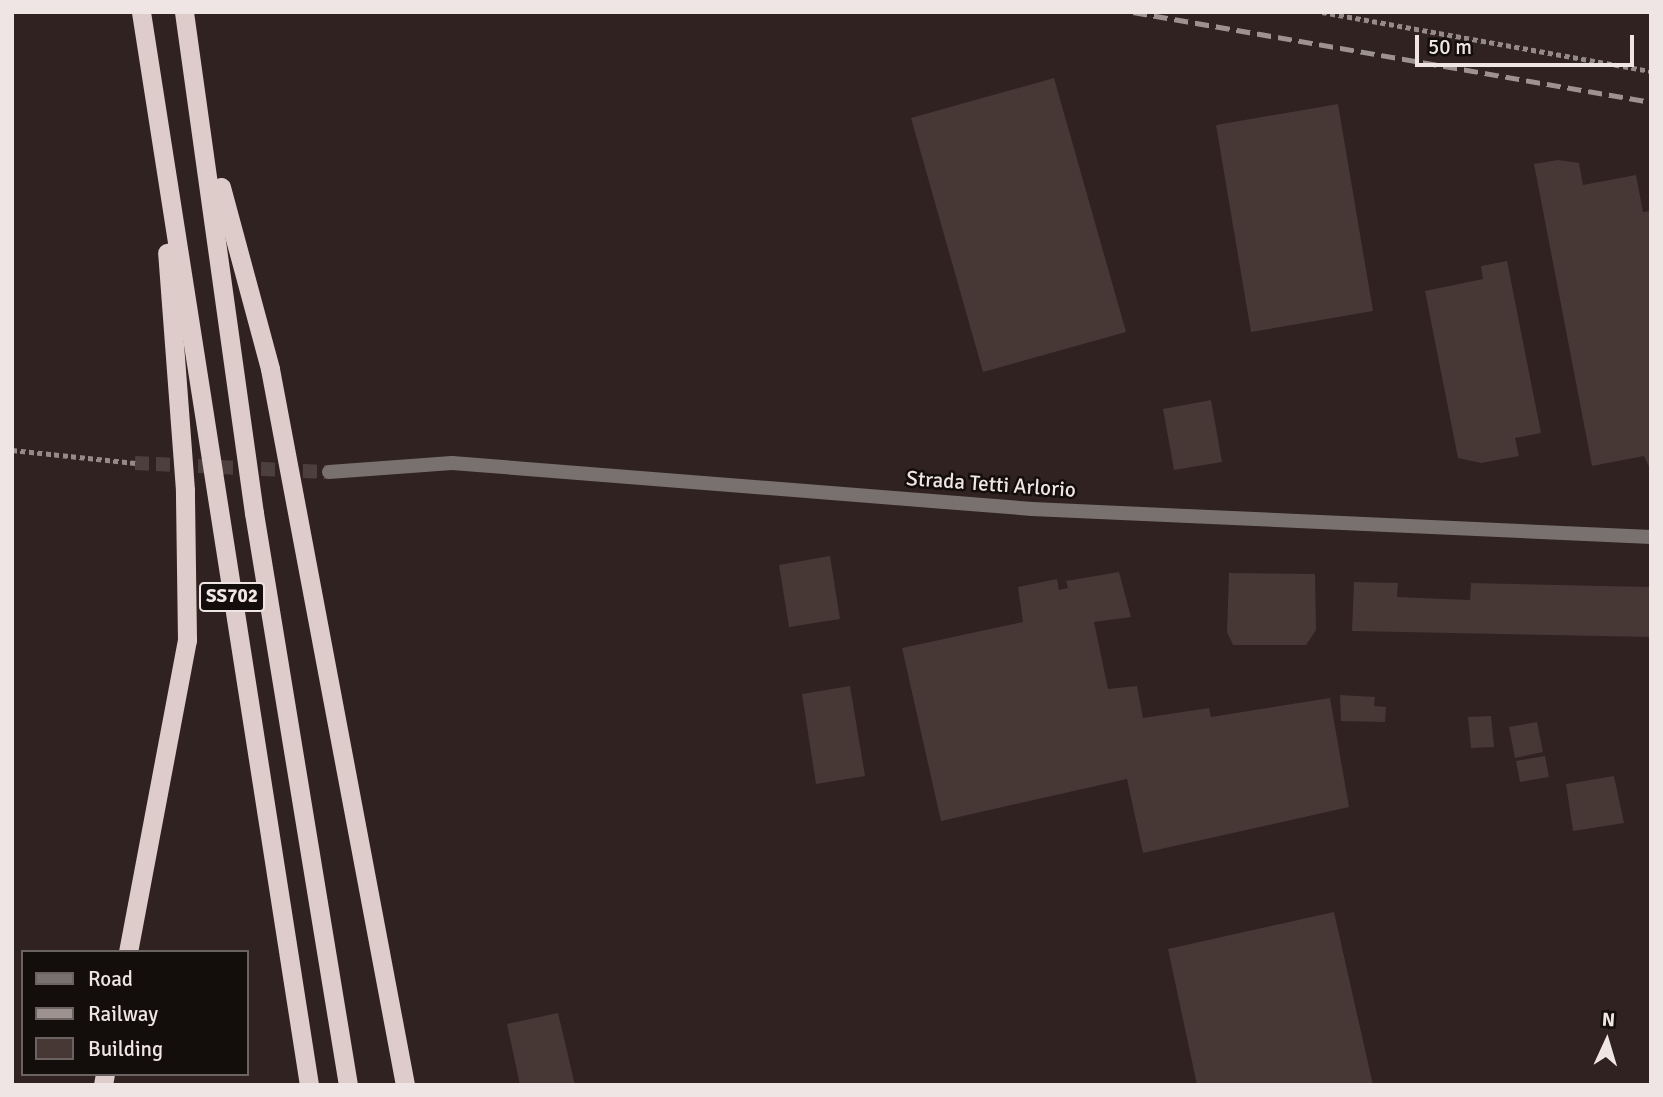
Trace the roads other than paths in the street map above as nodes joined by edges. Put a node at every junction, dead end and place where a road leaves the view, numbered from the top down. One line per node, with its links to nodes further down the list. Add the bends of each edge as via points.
1 (141, 12): 4 (highway, SS702)
2 (184, 12): 3 (highway, SS702)
3 (200, 108): 9 (highway, SS702, via 254,513); 10 (highway, via 270,369)
4 (156, 109): 7 (highway, via 185,490 187,640); 8 (highway, SS702)
5 (329, 472): 6 (street, Strada Tetti Arlorio, via 477,464 1032,509)
6 (1651, 537)
7 (128, 950)
8 (309, 1085)
9 (348, 1085)
10 (405, 1085)

